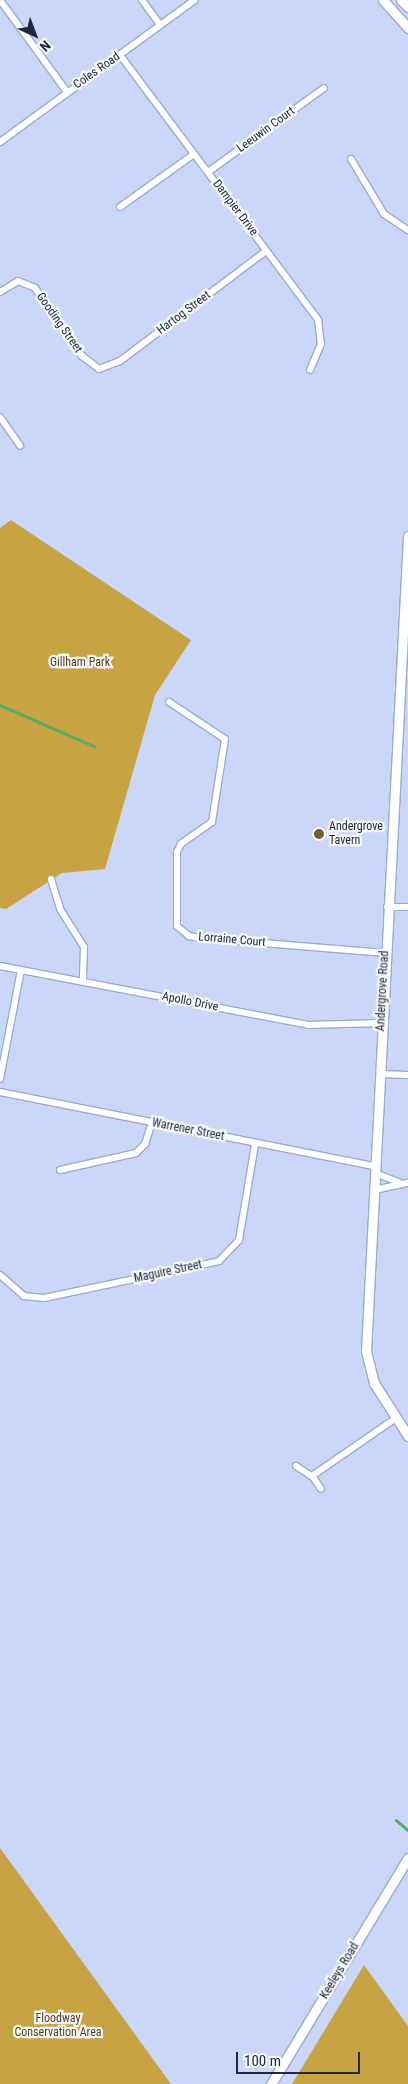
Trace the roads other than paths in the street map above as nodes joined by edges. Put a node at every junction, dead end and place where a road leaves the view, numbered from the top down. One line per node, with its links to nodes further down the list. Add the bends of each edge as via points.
1 (0, 0): 11 (street)
2 (142, 0): 7 (street)
3 (195, 0): 7 (street, Coles Road)
4 (382, 0): 8 (street)
5 (401, 0): 6 (street)
6 (408, 7)
7 (160, 25): 9 (street, Coles Road)
8 (408, 28)
9 (120, 55): 11 (street, Coles Road); 13 (street, Dampier Drive)
10 (324, 88): 15 (street, Leeuwin Court)
11 (67, 92): 12 (street, Coles Road)
12 (0, 142)
13 (194, 154): 15 (street, Dampier Drive); 16 (street)
14 (351, 160): 17 (street, via 384,214)
15 (208, 172): 18 (street, Dampier Drive)
16 (120, 207)
17 (408, 230)
18 (266, 251): 20 (street, Hartog Street, via 120,361); 21 (street, Dampier Drive, via 318,320 321,344)
19 (0, 292): 20 (street, Gooding Street, via 18,281 35,288 82,356)
20 (99, 369)
21 (310, 370)
22 (0, 417): 23 (street)
23 (20, 446)
24 (408, 536): 27 (street, Andergrove Road)
25 (169, 702): 29 (street, Lorraine Court, via 225,739 212,822 177,852 177,926 189,936 202,938)
26 (51, 880): 32 (street, via 60,909 84,947)
27 (387, 906): 28 (street); 29 (street, Andergrove Road)
28 (408, 907)
29 (384, 953): 33 (street, Andergrove Road)
30 (0, 966): 31 (street, Apollo Drive)
31 (21, 970): 32 (street, Apollo Drive); 36 (street)
32 (83, 981): 33 (street, Apollo Drive, via 308,1025)
33 (380, 1023): 34 (street, Andergrove Road)
34 (380, 1074): 35 (street); 40 (street, Andergrove Road)
35 (408, 1075)
36 (0, 1079)
37 (0, 1092): 38 (street, Warrener Street)
38 (152, 1123): 39 (street, Warrener Street); 41 (street, via 145,1144 136,1153)
39 (255, 1144): 40 (street, Warrener Street); 45 (street, Maguire Street, via 239,1240 220,1261 44,1298 24,1296)
40 (375, 1169): 42 (street, Warrener Street); 44 (street, Andergrove Road)
41 (60, 1170)
42 (399, 1183): 43 (street); 44 (street)
43 (408, 1183)
44 (374, 1190): 46 (street, Andergrove Road, via 366,1351 374,1383)
45 (0, 1275)
46 (396, 1418): 47 (street, Andergrove Road); 49 (street)
47 (408, 1436)
48 (296, 1466): 49 (street)
49 (312, 1476): 50 (street)
50 (321, 1490)
51 (408, 1858): 52 (street, Keeleys Road)
52 (271, 2084)

